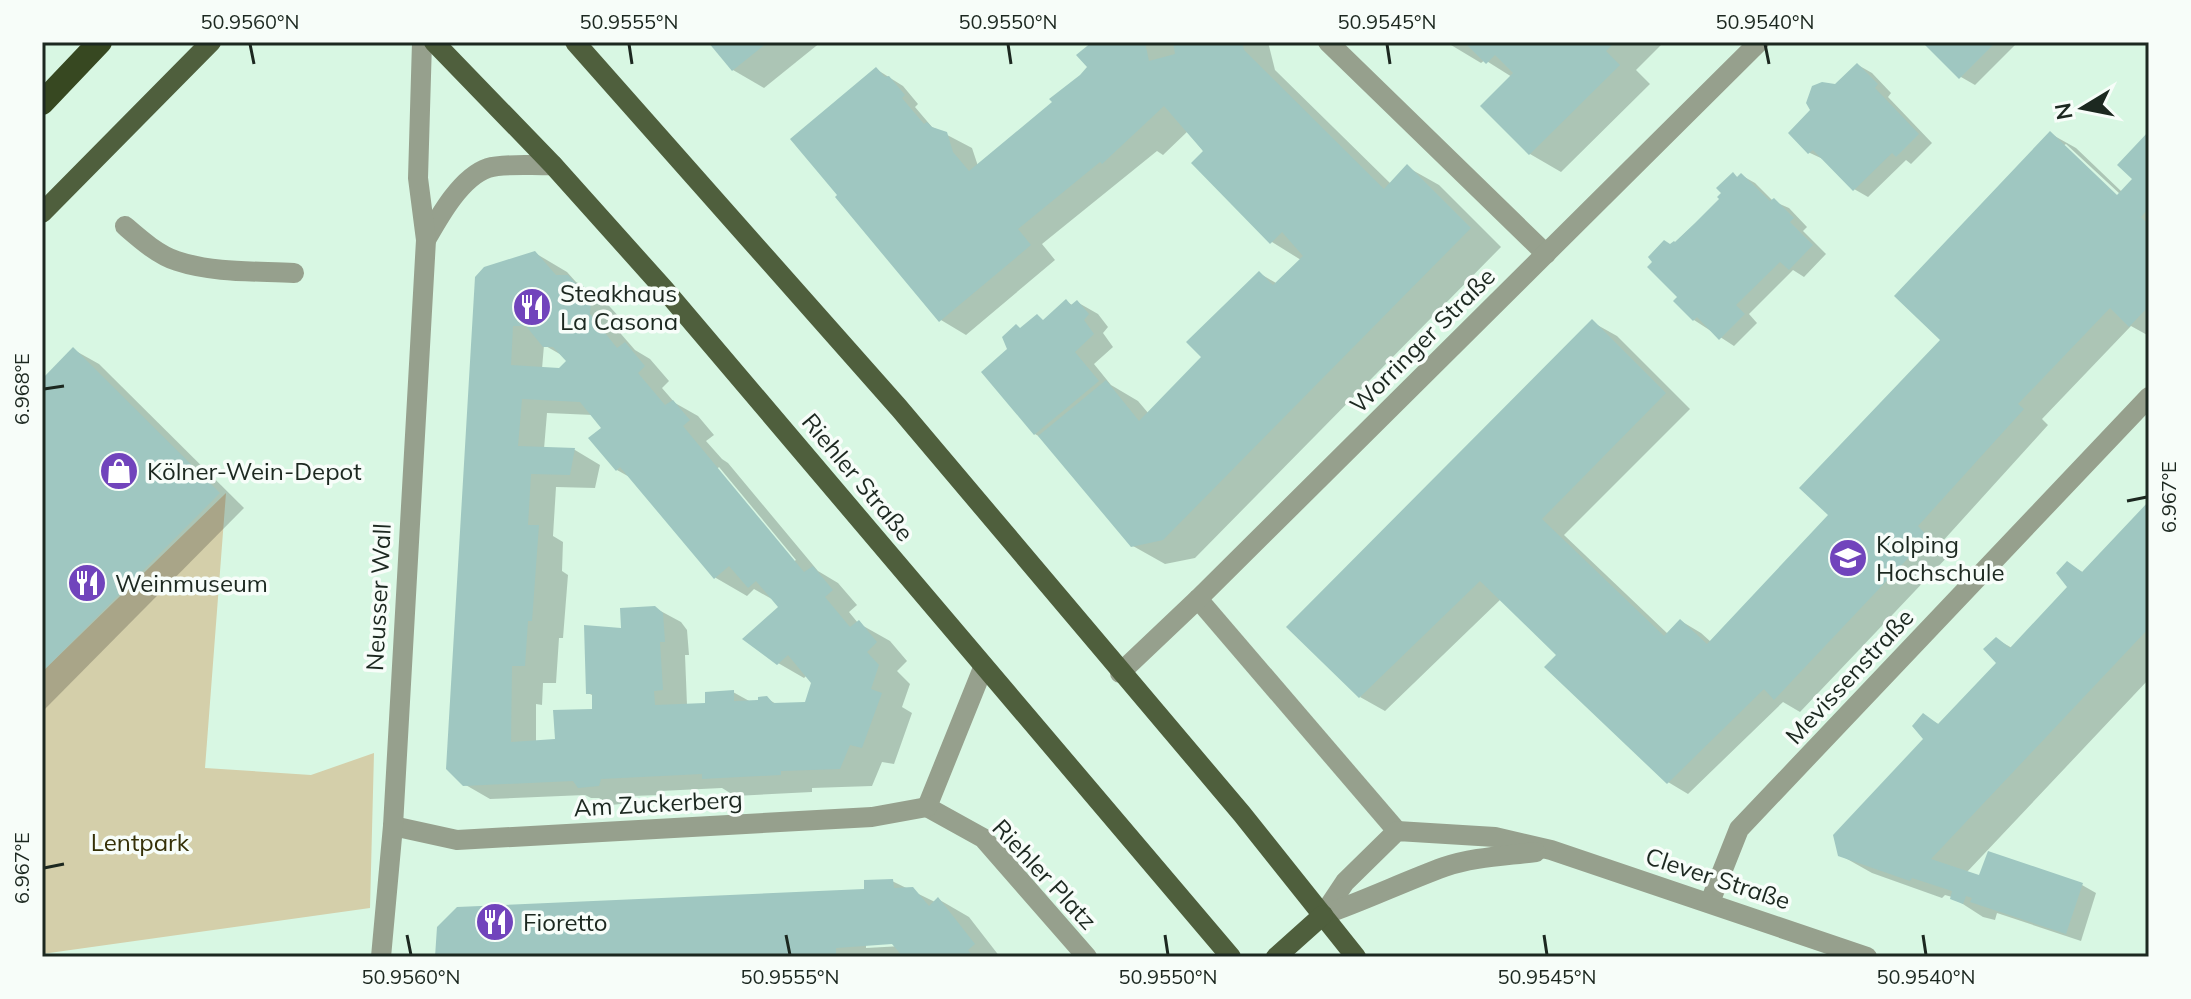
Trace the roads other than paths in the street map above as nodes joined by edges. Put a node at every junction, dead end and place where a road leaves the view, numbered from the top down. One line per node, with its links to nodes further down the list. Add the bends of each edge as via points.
1 (100, 42): 8 (highway)
2 (211, 42): 10 (main road)
3 (422, 42): 12 (street, Neusser Wall, via 418,178)
4 (434, 42): 9 (main road, Riehler Straße)
5 (575, 42): 18 (main road, via 899,408)
6 (1328, 42): 13 (street)
7 (1759, 42): 13 (street, Worringer Straße)
8 (42, 103)
9 (553, 165): 12 (street, Neusser Wall, via 489,167 445,206); 17 (main road, Riehler Straße)
10 (42, 213)
11 (125, 226): 14 (street, via 175,261)
12 (426, 240): 20 (street, Neusser Wall)
13 (1546, 254): 16 (street, Worringer Straße)
14 (294, 273)
15 (2149, 397): 23 (street, Mevissenstraße, via 1739,829)
16 (1198, 599): 18 (street, Worringer Straße); 21 (street)
17 (983, 668): 19 (street); 27 (main road, Riehler Straße)
18 (1120, 673): 24 (main road)
19 (927, 807): 20 (street, Am Zuckerberg, via 861,817 457,840); 26 (street, Riehler Platz, via 983,838)
20 (393, 826): 25 (street, Neusser Wall)
21 (1397, 831): 22 (street, Clever Straße, via 1495,837); 24 (street, via 1345,882)
22 (1551, 850): 23 (street, Clever Straße); 24 (street, Clever Straße, via 1446,867)
23 (1710, 902): 30 (street, Clever Straße)
24 (1323, 915): 28 (main road); 29 (main road)
25 (381, 957)
26 (1087, 957)
27 (1231, 957)
28 (1276, 957)
29 (1356, 957)
30 (1867, 957)

